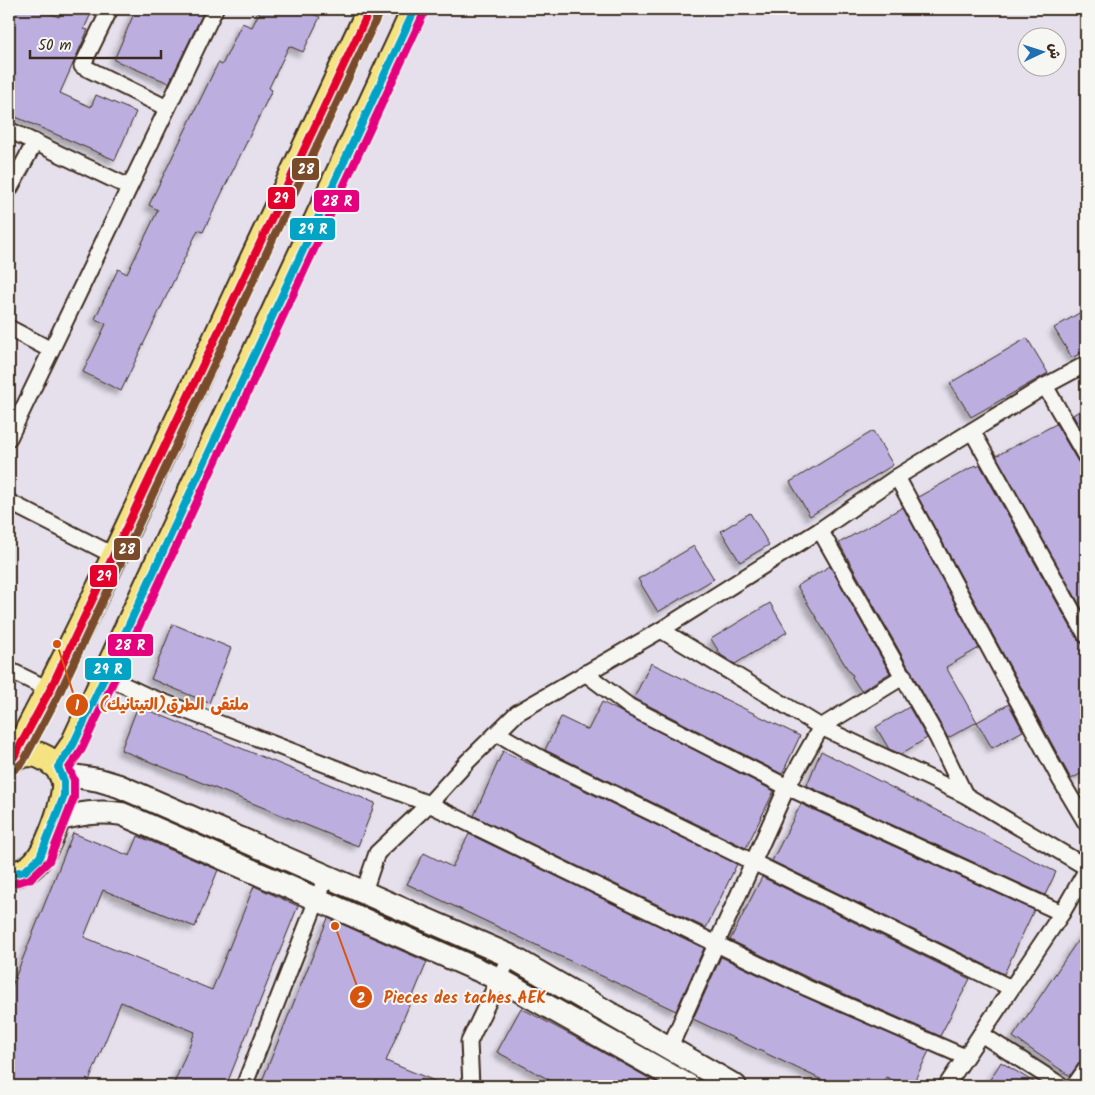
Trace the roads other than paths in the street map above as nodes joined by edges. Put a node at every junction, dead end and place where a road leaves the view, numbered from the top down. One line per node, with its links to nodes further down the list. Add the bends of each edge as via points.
1 (110, 9): 5 (street, via 82,66)
2 (215, 9): 5 (street)
3 (370, 9): 20 (main road)
4 (414, 9): 25 (main road)
5 (167, 108): 8 (street)
6 (9, 130): 7 (street)
7 (35, 142): 8 (street); 9 (street)
8 (129, 187): 11 (street)
9 (9, 190)
10 (9, 328): 11 (street)
11 (51, 350): 15 (street)
12 (1086, 364): 13 (street)
13 (1045, 386): 14 (street); 16 (street)
14 (972, 431): 17 (street); 22 (street)
15 (9, 438)
16 (1086, 458)
17 (897, 476): 19 (street); 36 (street)
18 (9, 502): 20 (street)
19 (820, 530): 21 (street); 26 (street)
20 (115, 556): 27 (main road)
21 (661, 630): 24 (street); 28 (street)
22 (1086, 636)
23 (9, 670): 27 (street)
24 (585, 673): 29 (street, via 517,713); 32 (street, via 630,707)
25 (105, 676): 31 (main road); 34 (street, via 146,695)
26 (904, 676): 28 (street); 33 (street)
27 (50, 690): 30 (main road)
28 (821, 727): 32 (street); 33 (street)
29 (497, 733): 34 (street); 37 (street, via 542,759)
30 (12, 759): 31 (main road, via 24,754 38,754)
31 (60, 770): 35 (main road, via 64,796); 40 (main road, via 119,786)
32 (787, 787): 37 (street); 44 (street)
33 (965, 795): 38 (street)
34 (429, 804): 41 (street, via 377,853); 45 (street)
35 (56, 820): 39 (main road, via 40,857); 43 (main road, via 82,813 104,811 122,814)
36 (1086, 823)
37 (753, 862): 45 (street); 48 (street)
38 (1086, 869): 44 (street)
39 (17, 873): 42 (main road)
40 (326, 878): 41 (main road); 43 (street)
41 (364, 894): 46 (main road)
42 (9, 895)
43 (317, 900): 47 (main road); 53 (street)
44 (1062, 913): 48 (street)
45 (716, 945): 50 (street); 51 (street)
46 (510, 956): 47 (street); 50 (main road)
47 (499, 979): 54 (street, via 468,1042); 55 (main road)
48 (1011, 988): 49 (street)
49 (981, 1034): 51 (street); 58 (street)
50 (669, 1049): 56 (main road)
51 (965, 1057): 57 (street)
52 (1086, 1069): 59 (street)
53 (244, 1086)
54 (472, 1086)
55 (688, 1086)
56 (735, 1086)
57 (946, 1086)
58 (1062, 1086)
59 (1074, 1086)

